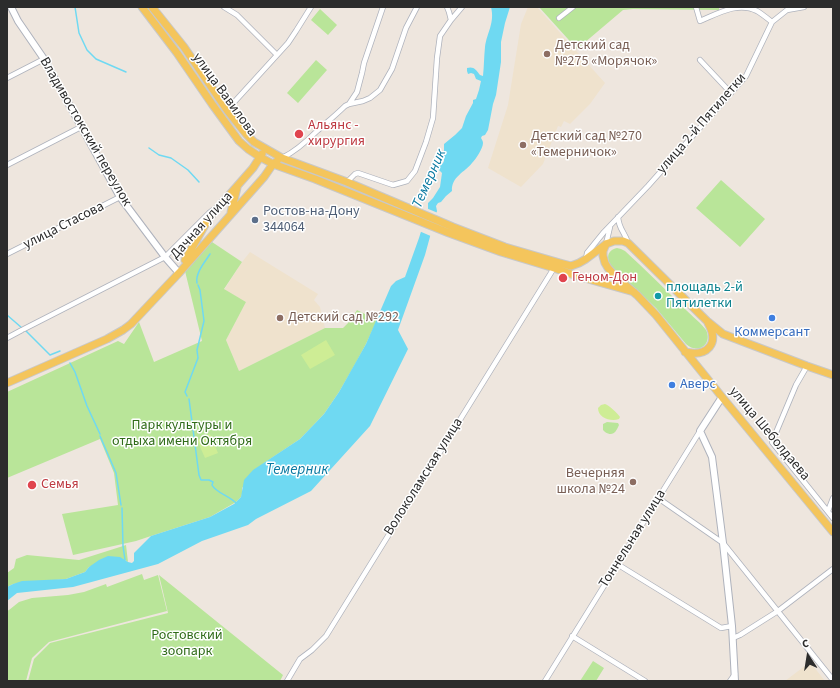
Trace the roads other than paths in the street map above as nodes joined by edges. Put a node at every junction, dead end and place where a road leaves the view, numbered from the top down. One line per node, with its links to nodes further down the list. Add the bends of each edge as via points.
1 (11, 7): 17 (street, Владивостокский переулок)
2 (142, 7): 25 (main road, улица Вавилова, via 239,140)
3 (152, 7): 22 (main road, улица Вавилова, via 184,47)
4 (224, 7): 16 (street, via 237,15)
5 (311, 7): 16 (street)
6 (383, 7): 21 (street, via 357,92)
7 (417, 7): 21 (street, via 406,28 392,69 380,90 364,101)
8 (446, 7): 14 (street)
9 (462, 7): 14 (street)
10 (574, 7): 13 (street)
11 (696, 7): 15 (street, via 700,21 730,8 746,7 756,10)
12 (804, 7): 15 (street, улица 2-й Пятилетки, via 787,10)
13 (559, 18)
14 (451, 20): 29 (street, via 440,36 433,118 415,172 407,181 400,183 393,184 358,173)
15 (772, 22): 20 (street, улица 2-й Пятилетки, via 746,76)
16 (277, 55): 22 (street)
17 (44, 59): 19 (street); 23 (street, Владивостокский переулок)
18 (700, 60): 20 (street)
19 (7, 78)
20 (731, 93): 34 (street, улица 2-й Пятилетки)
21 (349, 104): 26 (street, via 291,154)
22 (227, 110): 24 (main road, улица Вавилова, via 254,142)
23 (81, 127): 28 (street); 31 (street, Владивостокский переулок)
24 (265, 149): 25 (main road, Дачная улица); 26 (main road, улица Вавилова)
25 (260, 157): 27 (main road, улица Вавилова); 30 (main road, Дачная улица)
26 (282, 158): 27 (main road, Дачная улица); 29 (main road, улица Вавилова)
27 (273, 164): 33 (main road, Дачная улица); 36 (main road, улица Вавилова)
28 (7, 165)
29 (346, 182): 36 (main road, улица Вавилова)
30 (237, 187): 32 (main road, Дачная улица); 33 (main road)
31 (120, 197): 39 (street, улица Стасова); 40 (street, Владивостокский переулок)
32 (220, 206): 40 (street, Дачная улица, via 209,213); 43 (main road, Дачная улица, via 209,218)
33 (230, 215): 43 (main road, Дачная улица)
34 (618, 217): 35 (street, улица 2-й Пятилетки); 37 (street, via 620,228)
35 (610, 225): 38 (street); 41 (street, улица 2-й Пятилетки, via 587,253)
36 (451, 230): 42 (main road, via 501,252)
37 (628, 243): 38 (main road, via 619,240); 45 (main road)
38 (606, 244): 41 (main road); 44 (main road, via 603,251 604,263)
39 (7, 254)
40 (165, 257): 43 (street, Владивостокский переулок); 46 (street, Дачная улица)
41 (586, 259): 42 (main road, via 571,266)
42 (559, 267): 44 (main road, via 574,275); 67 (street, Волоколамская улица, via 326,636 300,659)
43 (178, 273): 50 (main road, via 124,330 107,340)
44 (634, 292): 47 (main road)
45 (707, 321): 47 (main road, via 712,332 710,346 698,354); 48 (main road, via 724,334)
46 (7, 338)
47 (685, 352): 51 (main road, улица Шеболдаева)
48 (807, 366): 49 (main road); 55 (street, via 796,385 772,442)
49 (833, 375)
50 (7, 383)
51 (722, 397): 52 (street, Тоннельная улица); 57 (main road, улица Шеболдаева)
52 (700, 432): 53 (street, Тоннельная улица); 58 (street, via 712,457)
53 (658, 498): 58 (street); 59 (street, Тоннельная улица)
54 (833, 498): 55 (street)
55 (828, 511): 56 (street)
56 (833, 518)
57 (833, 532)
58 (723, 542): 61 (street); 62 (street)
59 (617, 564): 62 (street, via 721,628); 63 (street, Тоннельная улица)
60 (833, 569): 61 (street)
61 (778, 611): 64 (street); 66 (street)
62 (732, 626): 64 (street)
63 (572, 636): 68 (street, Тоннельная улица); 69 (street)
64 (733, 638): 65 (street)
65 (735, 678): 70 (street)
66 (833, 680)
67 (287, 681)
68 (545, 681)
69 (646, 681)
70 (730, 681)

